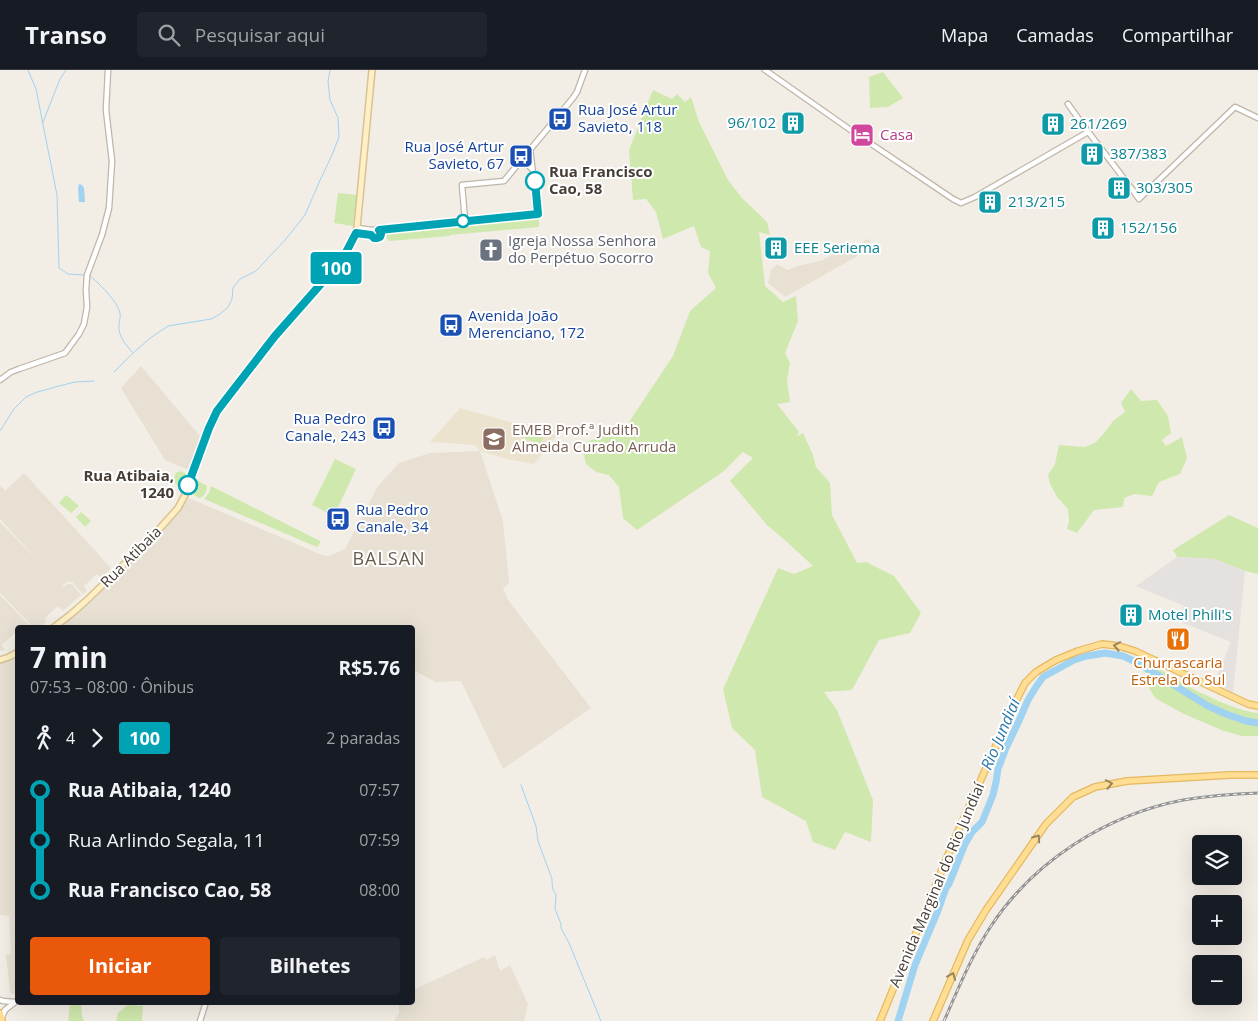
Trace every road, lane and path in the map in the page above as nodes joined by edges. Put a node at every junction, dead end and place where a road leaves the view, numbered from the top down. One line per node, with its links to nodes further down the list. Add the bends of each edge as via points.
1 (108, 70): 15 (street, via 106,110 112,161 109,208 87,275 84,324 65,353 11,372)
2 (372, 70): 13 (main road)
3 (585, 70): 8 (street, via 573,98)
4 (765, 70): 7 (street, via 961,203)
5 (1068, 104): 7 (street)
6 (1258, 118): 7 (street, via 1235,107 1139,199)
7 (1088, 132)
8 (530, 149): 9 (street); 10 (street)
9 (518, 163): 10 (street, via 525,162); 11 (street, via 504,180 462,185)
10 (533, 170): 11 (street, via 538,214)
11 (465, 221): 12 (street)
12 (379, 230): 14 (street); 14 (street, via 379,238 374,238)
13 (356, 231): 14 (street); 16 (main road, Rua Atibaia, via 342,260 269,343 217,411 181,503 171,517 128,562)
14 (372, 233)
15 (0, 380)
16 (57, 625)
17 (15, 654): 18 (main road)
18 (0, 660)
19 (1258, 706): 27 (main road, Avenida Marginal do Rio Jundiaí, one-way to 27, via 1119,646 1102,644 1078,651 1036,672 1015,703)
20 (1258, 775): 28 (main road, one-way to 20, via 968,940 986,910 1046,824 1073,797 1095,787 1127,781)
21 (0, 1000): 22 (street)
22 (15, 1001)
23 (15, 1002): 25 (street)
24 (205, 1005): 26 (street)
25 (1, 1017)
26 (200, 1021)
27 (880, 1021)
28 (933, 1021)

